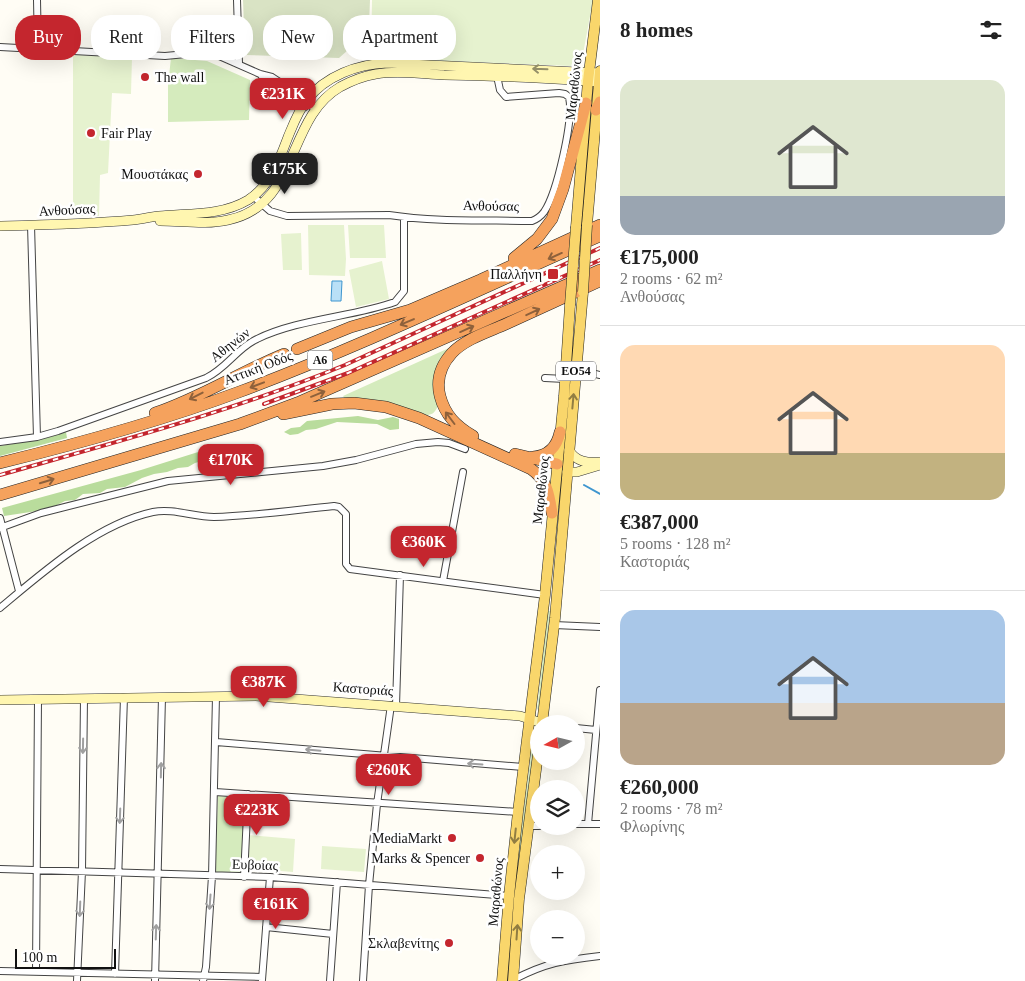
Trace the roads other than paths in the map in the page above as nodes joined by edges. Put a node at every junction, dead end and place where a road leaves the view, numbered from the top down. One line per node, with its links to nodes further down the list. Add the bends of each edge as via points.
1 (38, 0): 4 (street)
2 (237, 0): 8 (street)
3 (598, 0): 9 (main road, Μαραθώνος / ΕΟ54)
4 (38, 15)
5 (0, 47): 6 (street)
6 (15, 48)
7 (81, 52): 8 (street, via 165,56 204,53)
8 (239, 64): 11 (street, via 272,77)
9 (596, 75): 10 (street, Ανθούσας); 11 (street, Ανθούσας, one-way to 11, via 373,64 334,78); 12 (main road, Μαραθώνος / ΕΟ54); 13 (main road, Μαραθώνος / ΕΟ54)
10 (497, 76): 14 (street, Ανθούσας, via 377,74 341,86); 17 (street, Ανθούσας, via 501,92 506,97 558,93 569,97 564,150 543,214 532,220)
11 (305, 103): 14 (street); 15 (street, Ανθούσας, via 274,172)
12 (586, 103): 27 (highway, via 563,189 546,229 523,252); 33 (main road, Μαραθώνος / ΕΟ54, bridge)
13 (598, 106): 26 (main road, Μαραθώνος / ΕΟ54, bridge)
14 (314, 109): 16 (street, Ανθούσας, via 288,169)
15 (253, 196): 16 (street, Ανθούσας); 18 (street, Ανθούσας, via 220,211)
16 (261, 204): 17 (street, Ανθούσας, via 286,216 389,215); 18 (street, Ανθούσας, via 246,214 211,223)
17 (404, 218): 36 (street, Αθηνών, via 404,291 395,302 264,336 248,344 222,369 206,378)
18 (135, 220): 19 (street, Ανθούσας)
19 (31, 225): 21 (street, Ανθούσας); 36 (street)
20 (600, 225): 27 (highway)
21 (0, 226)
22 (600, 236): 40 (highway, Αττική Οδός / Α6, one-way to 40, via 269,381 178,414)
23 (600, 270): 34 (highway, Α6, one-way to 23, via 351,381)
24 (600, 280): 41 (highway, one-way to 24, via 455,424 442,402 438,382 440,371 461,345)
25 (600, 286): 26 (street)
26 (583, 292): 30 (main road, Μαραθώνος / ΕΟ54)
27 (445, 294): 28 (highway)
28 (297, 349)
29 (284, 354): 40 (highway, one-way to 40, via 165,410)
30 (576, 369): 31 (street); 39 (main road, Μαραθώνος / ΕΟ54, one-way to 30)
31 (600, 375)
32 (545, 378): 33 (street)
33 (565, 379): 35 (main road, Μαραθώνος / ΕΟ54)
34 (240, 424): 41 (highway, via 332,404 372,404 419,418); 46 (highway, Α6, one-way to 34)
35 (560, 432): 41 (highway, via 557,443 546,454); 44 (main road, Μαραθώνος / ΕΟ54)
36 (37, 436): 37 (street, Αθηνών)
37 (0, 442)
38 (465, 449): 49 (street, via 449,443 416,444 323,466 168,481 41,513)
39 (569, 450): 42 (street, via 578,460); 44 (main road, Μαραθώνος / ΕΟ54)
40 (30, 456): 43 (highway, Αττική Οδός / Α6)
41 (523, 460): 44 (highway); 47 (highway, via 546,484)
42 (600, 463): 44 (street, via 577,472)
43 (0, 464)
44 (562, 468): 47 (main road, Μαραθώνος / ΕΟ54); 55 (main road, Μαραθώνος / ΕΟ54)
45 (463, 472): 51 (street)
46 (0, 495)
47 (552, 512): 53 (main road, Μαραθώνος / ΕΟ54)
48 (0, 518): 49 (street)
49 (1, 528): 52 (street)
50 (400, 575): 51 (street); 52 (street, via 347,568 347,520 344,510 339,507 210,517 152,512 102,532); 64 (street)
51 (443, 581): 53 (street)
52 (19, 591): 54 (street)
53 (545, 596): 66 (main road, Μαραθώνος / ΕΟ54)
54 (0, 608)
55 (554, 625): 56 (street); 65 (main road, Μαραθώνος / ΕΟ54)
56 (600, 627)
57 (600, 690): 68 (street)
58 (162, 696): 59 (street, Καστοριάς); 60 (street, Καστοριάς); 83 (street, one-way to 58)
59 (216, 696): 64 (street, Καστοριάς); 69 (street)
60 (124, 697): 61 (street, Καστοριάς); 82 (street, one-way to 82)
61 (84, 698): 62 (street, Καστοριάς); 81 (street, one-way to 81)
62 (38, 699): 63 (street, Καστοριάς); 80 (street)
63 (0, 700)
64 (394, 705): 66 (street, Καστοριάς); 70 (street)
65 (543, 715)
66 (529, 718): 71 (main road, Μαραθώνος / ΕΟ54)
67 (585, 729): 68 (street)
68 (596, 730): 76 (street)
69 (216, 742): 70 (street, one-way to 69); 72 (street)
70 (384, 756): 71 (street, one-way to 70); 74 (street)
71 (523, 768): 75 (main road, Μαραθώνος / ΕΟ54)
72 (215, 792): 73 (street); 84 (street)
73 (248, 794): 74 (street); 85 (street)
74 (377, 804): 75 (street); 88 (street)
75 (518, 812): 89 (main road, Μαραθώνος / ΕΟ54, one-way to 89)
76 (588, 824): 77 (street)
77 (600, 824)
78 (532, 835): 100 (main road, Μαραθώνος, one-way to 78, via 519,899)
79 (0, 869): 80 (street, Ευβοίας)
80 (37, 870): 81 (street, Ευβοίας); 94 (street)
81 (82, 871): 82 (street, Ευβοίας); 95 (street, one-way to 95)
82 (118, 872): 83 (street, Ευβοίας); 96 (street)
83 (158, 874): 84 (street, Ευβοίας); 97 (street, one-way to 83)
84 (212, 876): 85 (street, Ευβοίας); 98 (street, one-way to 98)
85 (244, 877): 86 (street, Ευβοίας)
86 (270, 877): 87 (street, Ευβοίας); 90 (street)
87 (337, 882): 88 (street, Ευβοίας); 91 (street)
88 (369, 884): 89 (street, Ευβοίας); 103 (street)
89 (509, 896): 104 (main road, Μαραθώνος / ΕΟ54)
90 (266, 927): 91 (street); 99 (street)
91 (333, 934): 102 (street)
92 (600, 956): 100 (street, via 554,962)
93 (0, 971): 94 (street)
94 (36, 972): 95 (street)
95 (78, 972): 96 (street); 101 (street)
96 (115, 974): 97 (street)
97 (155, 978): 98 (street)
98 (204, 978): 99 (street)
99 (262, 979)
100 (513, 980)
101 (77, 981)
102 (330, 981)
103 (363, 981)
104 (502, 981)

